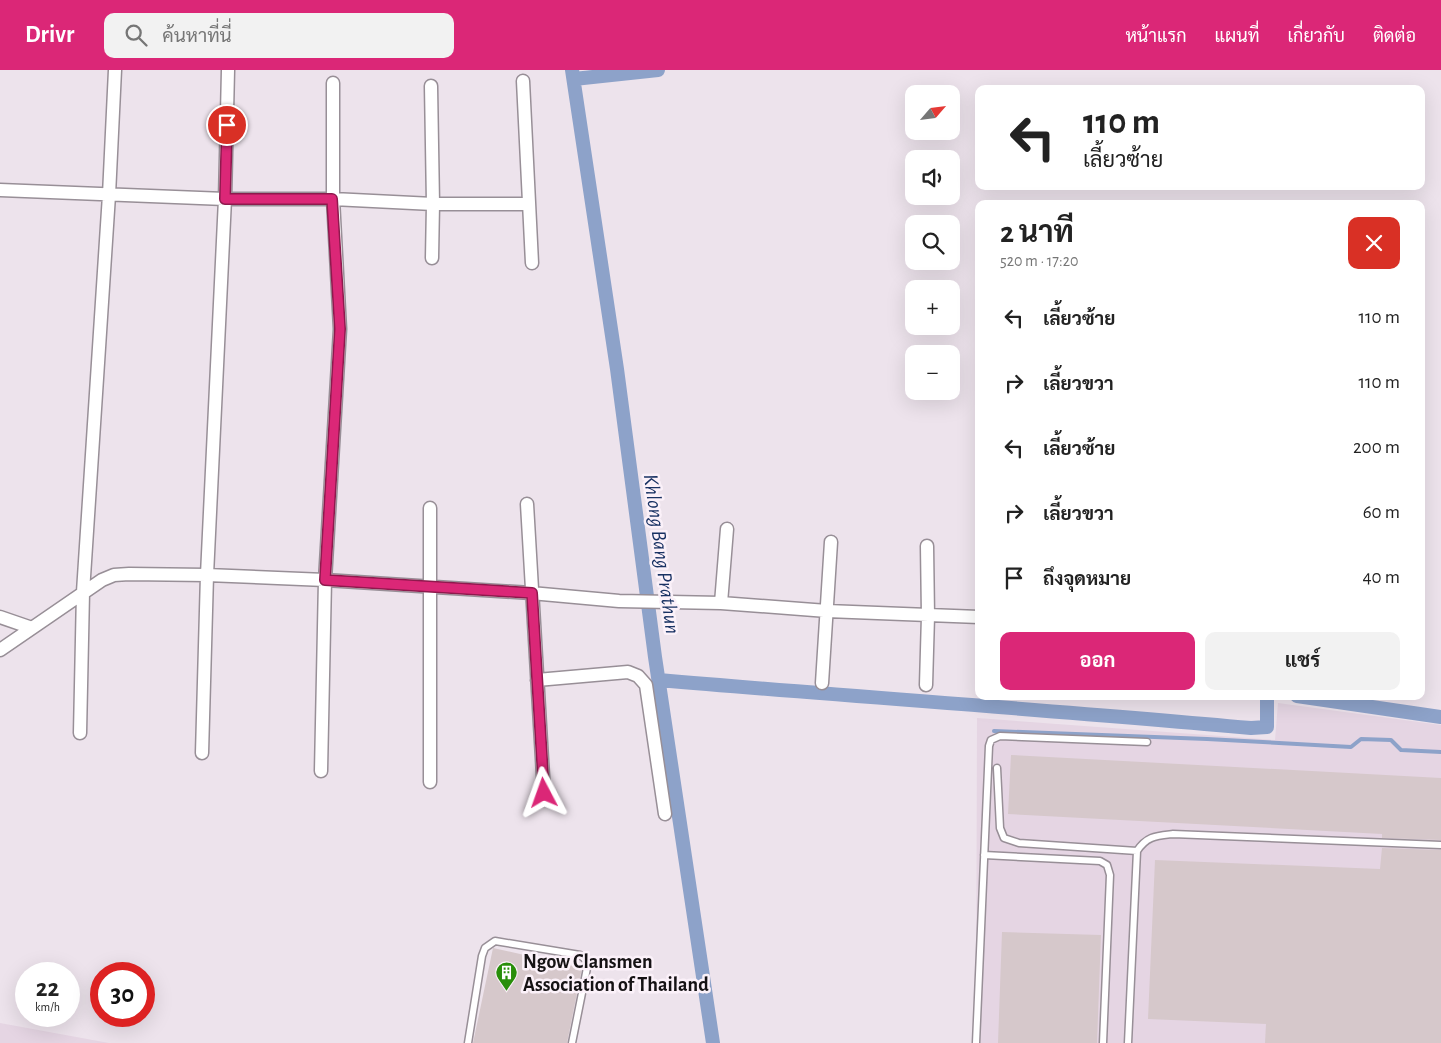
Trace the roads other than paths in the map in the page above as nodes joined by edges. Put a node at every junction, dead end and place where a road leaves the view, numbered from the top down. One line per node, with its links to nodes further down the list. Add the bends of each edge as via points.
1 (115, 70): 7 (street)
2 (228, 70): 8 (street)
3 (523, 81): 11 (street)
4 (333, 83): 9 (street)
5 (431, 86): 10 (street)
6 (0, 190): 7 (street)
7 (109, 195): 8 (street); 22 (street)
8 (225, 199): 9 (street); 19 (street)
9 (332, 199): 10 (street); 20 (street, via 340,329)
10 (433, 204): 11 (street); 12 (street)
11 (529, 204): 13 (street)
12 (432, 258)
13 (532, 263)
14 (526, 504): 23 (street)
15 (430, 508): 21 (street)
16 (726, 529): 24 (street)
17 (831, 542): 25 (street)
18 (927, 546): 27 (street)
19 (207, 575): 20 (street); 22 (street, via 114,575); 36 (street)
20 (325, 580): 21 (street); 38 (street)
21 (430, 587): 23 (street); 39 (street)
22 (83, 592): 29 (street); 34 (street)
23 (532, 593): 24 (street, via 619,601); 31 (street)
24 (721, 603): 25 (street)
25 (827, 611): 27 (street); 32 (street)
26 (0, 616): 29 (street)
27 (928, 616): 28 (street); 33 (street)
28 (975, 617)
29 (32, 628): 30 (street)
30 (0, 650)
31 (537, 680): 40 (street); 41 (street, via 628,672 638,676 646,686)
32 (822, 683)
33 (926, 685)
34 (80, 734)
35 (1147, 742): 44 (lane, via 1000,736 991,740)
36 (202, 754)
37 (997, 768): 43 (lane, via 1000,828 1004,838 1019,843)
38 (321, 771)
39 (430, 782)
40 (544, 793)
41 (665, 814)
42 (1441, 845): 43 (lane, via 1172,834 1157,835 1144,841)
43 (1138, 851): 49 (lane)
44 (984, 855): 47 (lane); 48 (lane, via 1100,861 1107,865 1110,875)
45 (468, 1043): 46 (lane, via 482,956 485,948 494,941 584,958 587,963)
46 (572, 1043)
47 (976, 1043)
48 (1103, 1043)
49 (1128, 1043)

